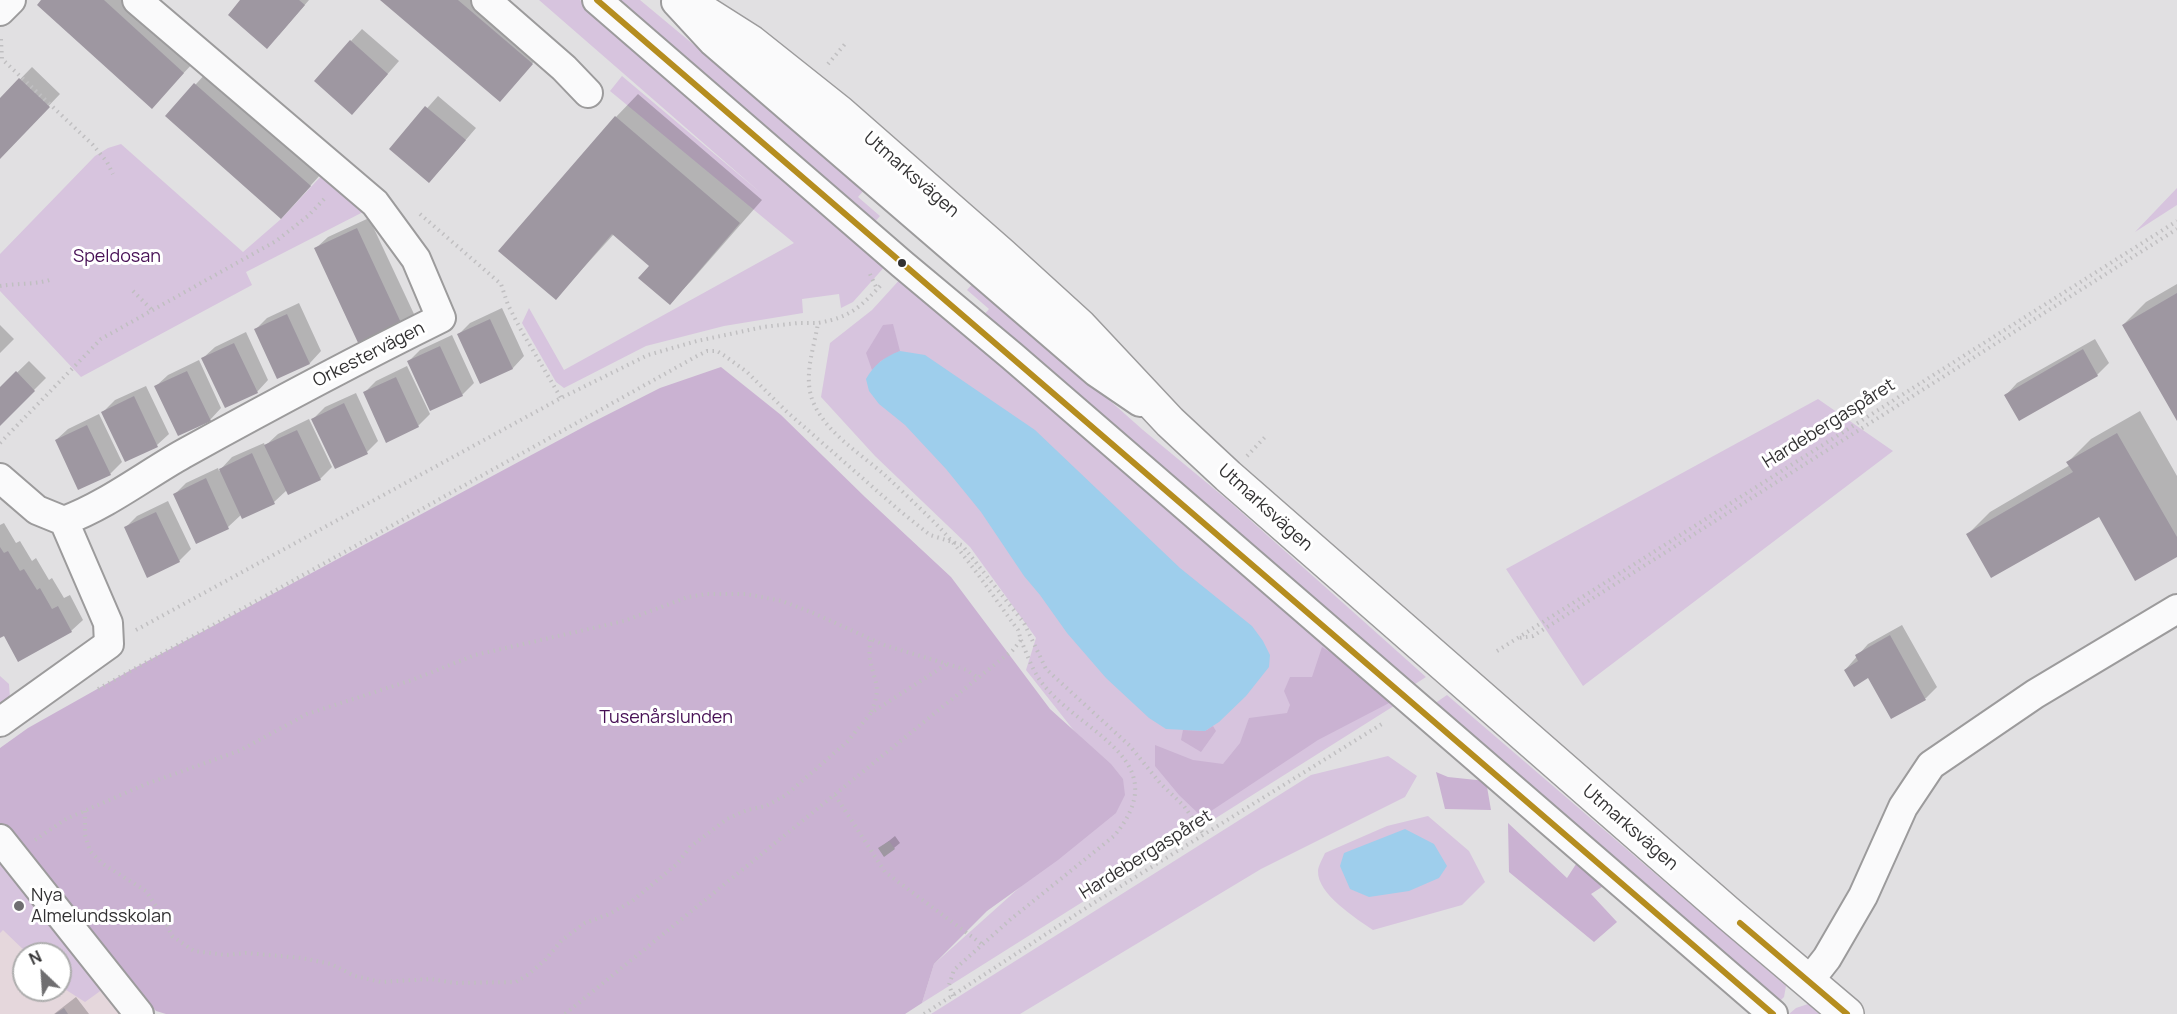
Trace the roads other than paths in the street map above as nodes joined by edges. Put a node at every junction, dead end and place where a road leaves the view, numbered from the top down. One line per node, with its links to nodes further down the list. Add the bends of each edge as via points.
1 (11, 0): 7 (street)
2 (137, 0): 11 (street, Orkestervägen, via 375,203 416,259 441,318 299,390 86,513)
3 (486, 0): 8 (street)
4 (597, 0): 17 (street)
5 (675, 0): 9 (street, via 713,42 1096,372)
6 (686, 0): 9 (main road, Utmarksvägen, via 751,42 848,119 1080,326)
7 (0, 11)
8 (588, 93)
9 (1170, 423): 15 (main road, Utmarksvägen, via 1345,580)
10 (0, 478): 11 (street, via 37,510)
11 (64, 521): 13 (street, via 108,622 109,644)
12 (2177, 609): 15 (street, via 2035,694 1931,765 1903,807 1863,896)
13 (0, 722)
14 (7, 849): 16 (street)
15 (1809, 981): 18 (main road, Utmarksvägen)
16 (139, 1014)
17 (1773, 1014)
18 (1847, 1014)

